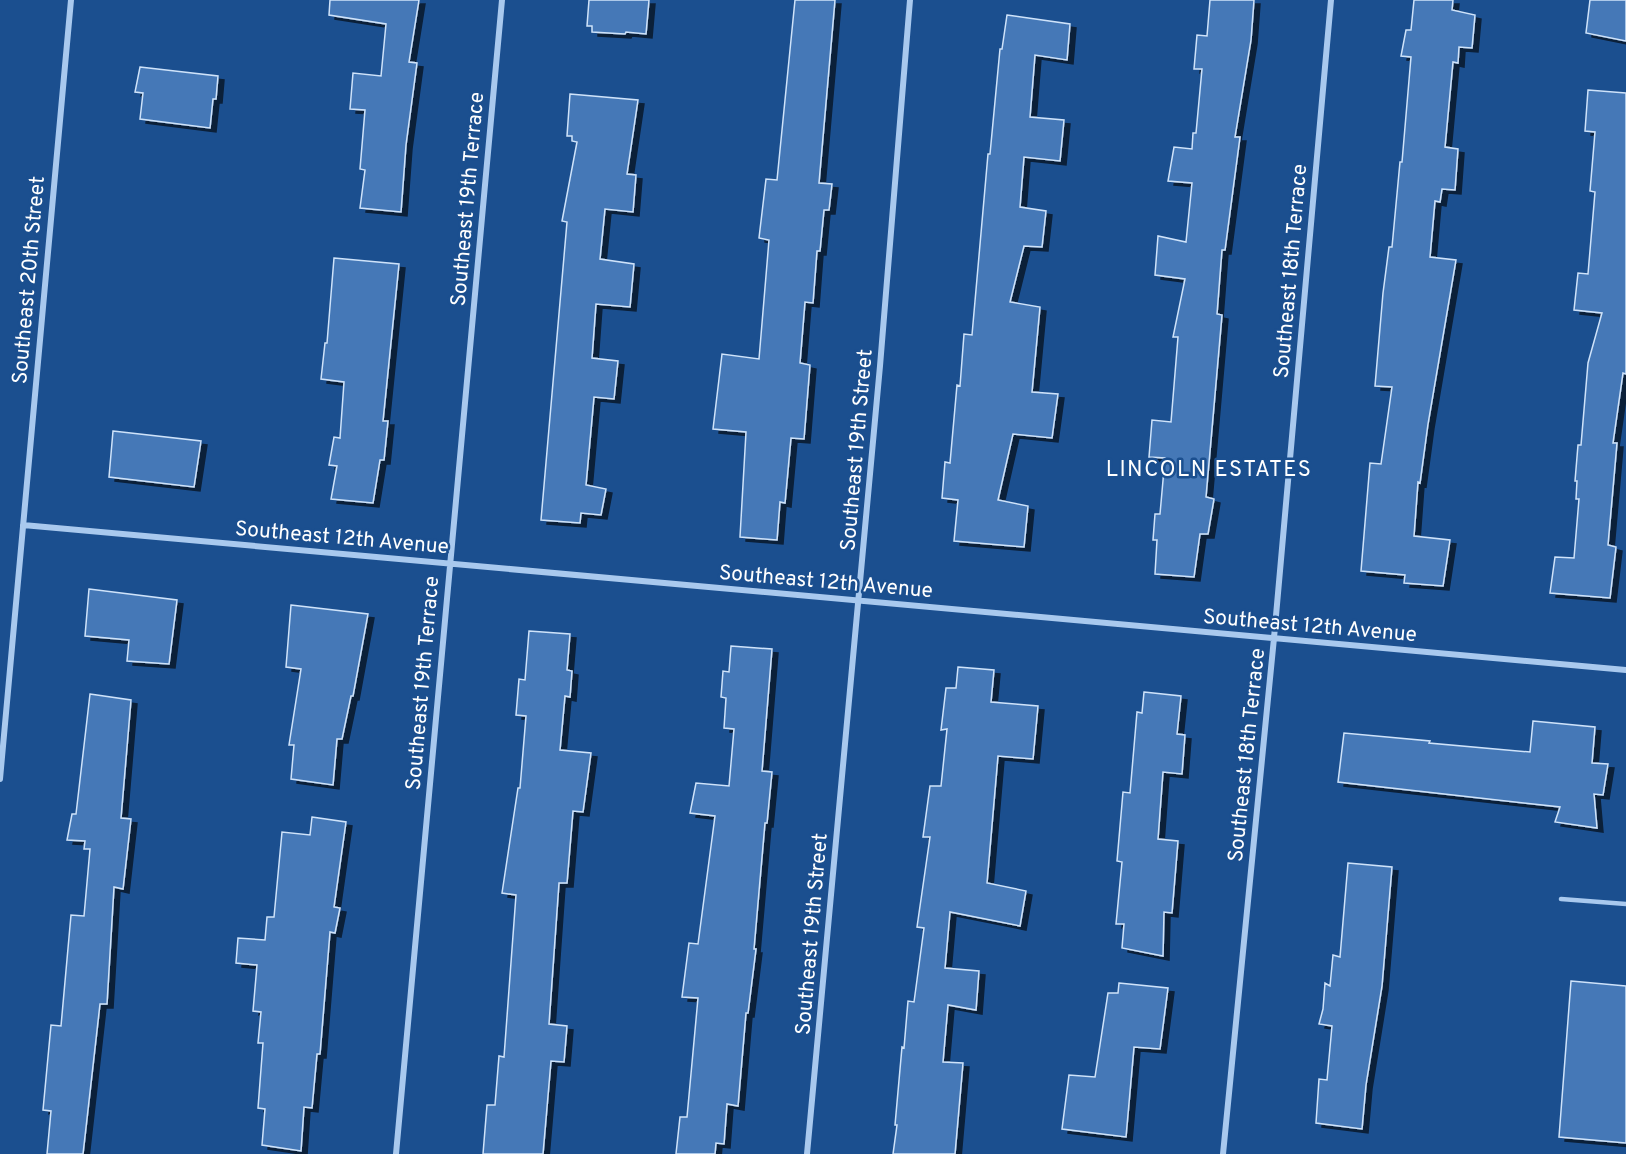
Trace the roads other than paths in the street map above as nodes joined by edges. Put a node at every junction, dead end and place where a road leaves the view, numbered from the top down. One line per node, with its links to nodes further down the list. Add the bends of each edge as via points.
1 (71, 0): 5 (street, Southeast 20th Street)
2 (502, 0): 6 (street, Southeast 19th Terrace)
3 (910, 0): 7 (street, Southeast 19th Street)
4 (1331, 0): 8 (street, Southeast 18th Terrace)
5 (23, 525): 6 (street, Southeast 12th Avenue); 10 (street, Southeast 20th Street)
6 (449, 564): 7 (street, Southeast 12th Avenue); 13 (street, Southeast 19th Terrace)
7 (858, 600): 8 (street, Southeast 12th Avenue); 14 (street, Southeast 19th Street)
8 (1274, 638): 9 (street, Southeast 12th Avenue); 15 (street, Southeast 18th Terrace)
9 (1626, 670)
10 (0, 779)
11 (1561, 899): 12 (lane)
12 (1626, 904)
13 (396, 1154)
14 (807, 1154)
15 (1223, 1154)

